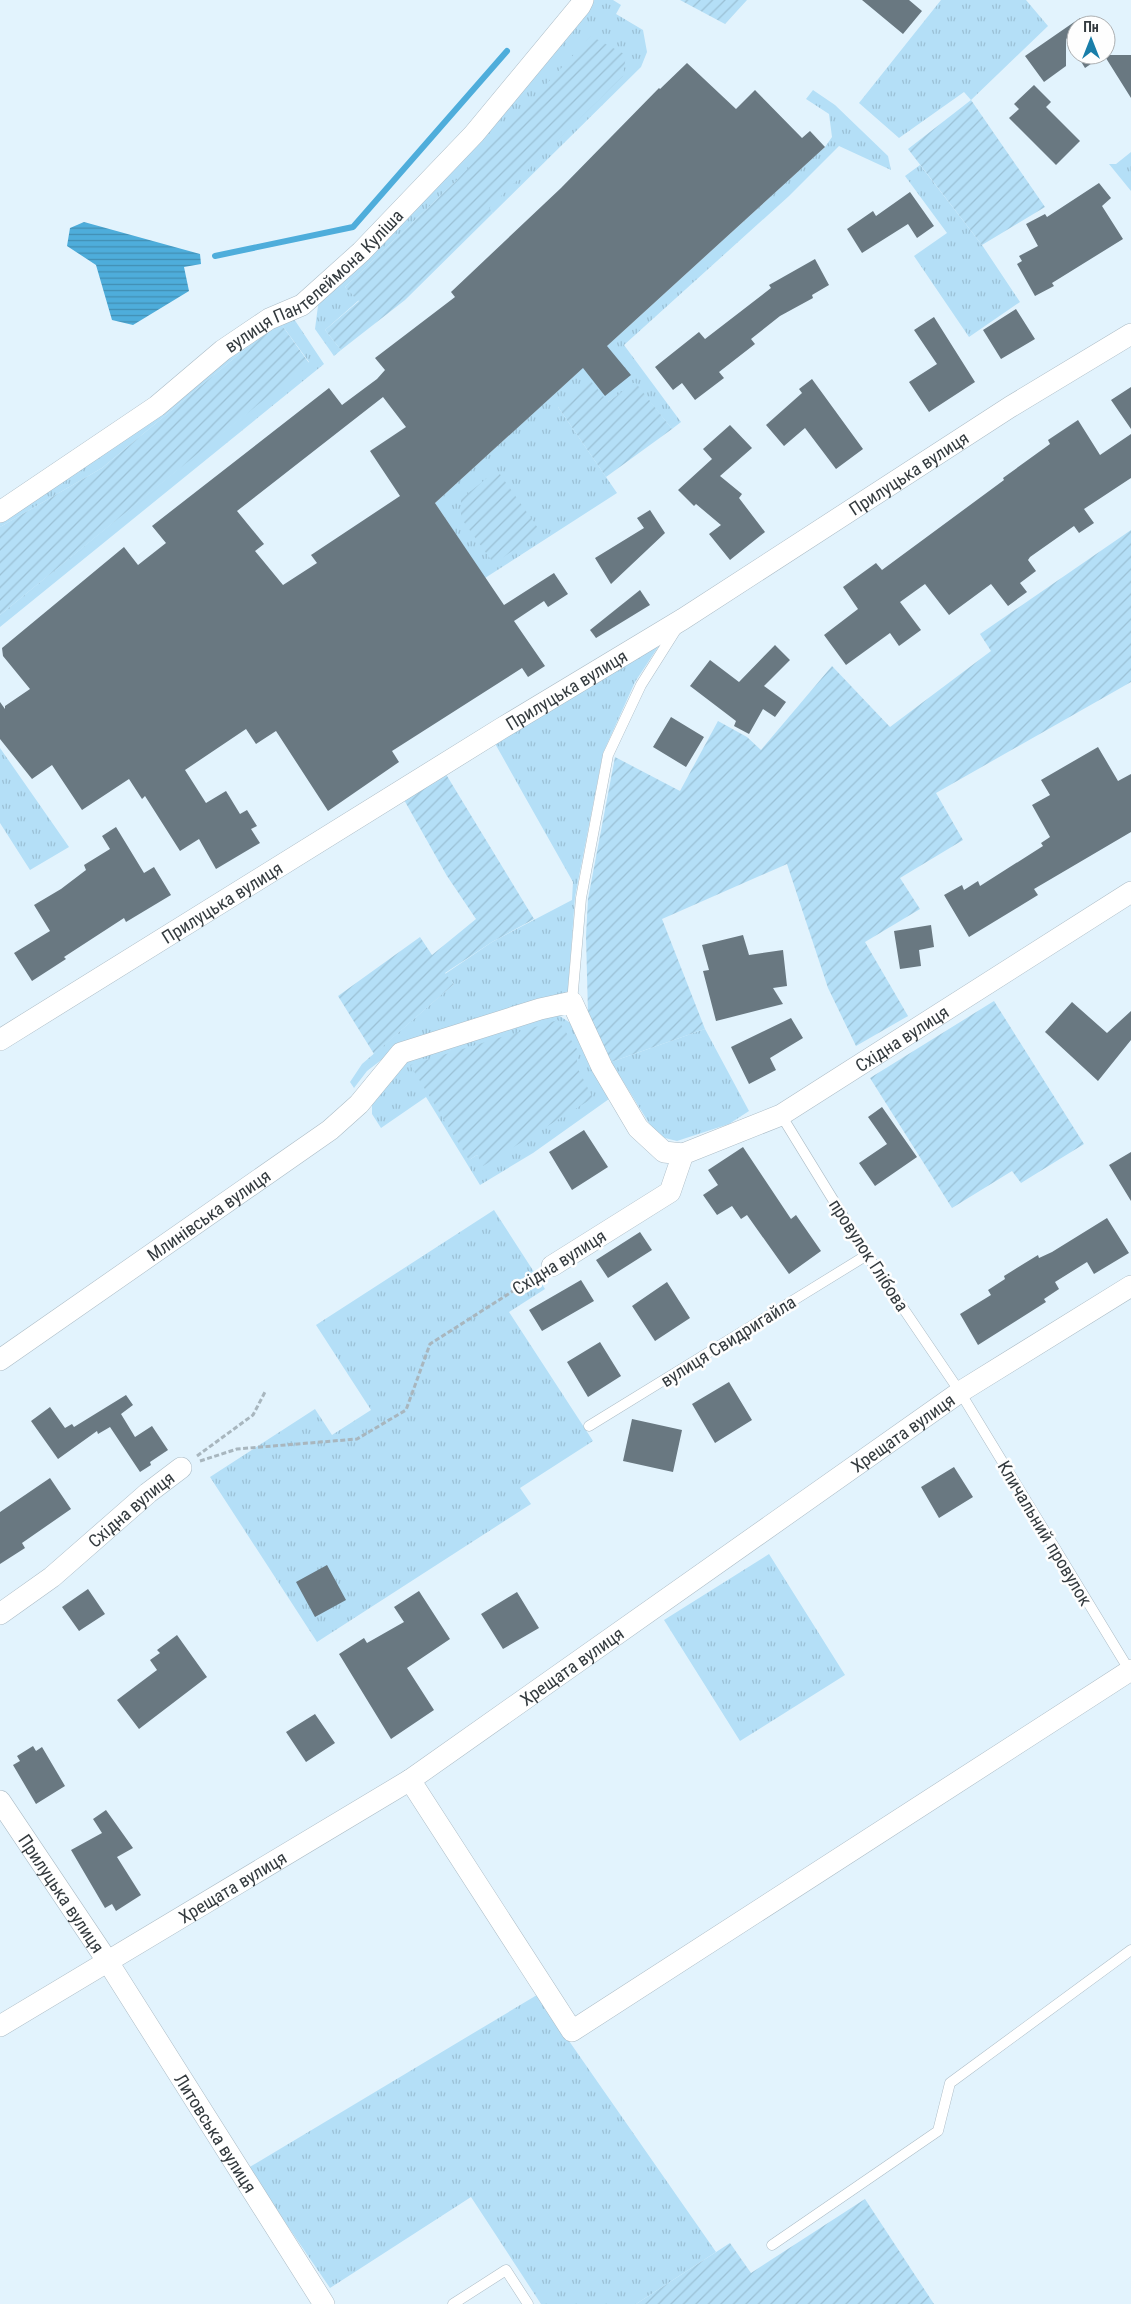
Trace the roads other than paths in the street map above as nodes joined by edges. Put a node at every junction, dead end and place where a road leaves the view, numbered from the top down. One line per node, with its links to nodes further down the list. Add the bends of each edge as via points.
1 (583, 0): 3 (street, вулиця Пантелеймона Куліша, via 474,134 361,252 302,304 269,318 222,350 158,406)
2 (1131, 334): 4 (street, Прилуцька вулиця, via 1010,407)
3 (0, 512)
4 (683, 619): 6 (lane, via 640,685 608,754 581,898); 7 (street, Прилуцька вулиця)
5 (1131, 892): 8 (street, Східна вулиця)
6 (572, 1002): 9 (street, via 602,1067 638,1128 664,1152); 13 (street, Млинівська вулиця, via 401,1053 359,1104 330,1130)
7 (0, 1040)
8 (781, 1115): 9 (street, Східна вулиця); 10 (lane, провулок Глібова)
9 (684, 1154): 11 (street, Східна вулиця, via 670,1192)
10 (867, 1255): 14 (lane, провулок Глібова); 15 (lane, вулиця Свидригайла)
11 (552, 1266)
12 (1131, 1286): 14 (street, Хрещата вулиця)
13 (0, 1360)
14 (960, 1392): 18 (lane, Кличальний провулок); 19 (street, Хрещата вулиця)
15 (589, 1426)
16 (181, 1468): 17 (street, Східна вулиця, via 52,1577)
17 (0, 1614)
18 (1131, 1672): 19 (street, via 572,2031)
19 (410, 1780): 22 (street, Хрещата вулиця)
20 (0, 1801): 22 (street, Прилуцька вулиця)
21 (1131, 1950): 24 (lane, via 950,2083 938,2131)
22 (108, 1962): 23 (street, Хрещата вулиця); 25 (street, Литовська вулиця)
23 (0, 2026)
24 (772, 2245)
25 (324, 2304)
26 (453, 2304): 27 (lane, via 506,2270)
27 (528, 2304)

